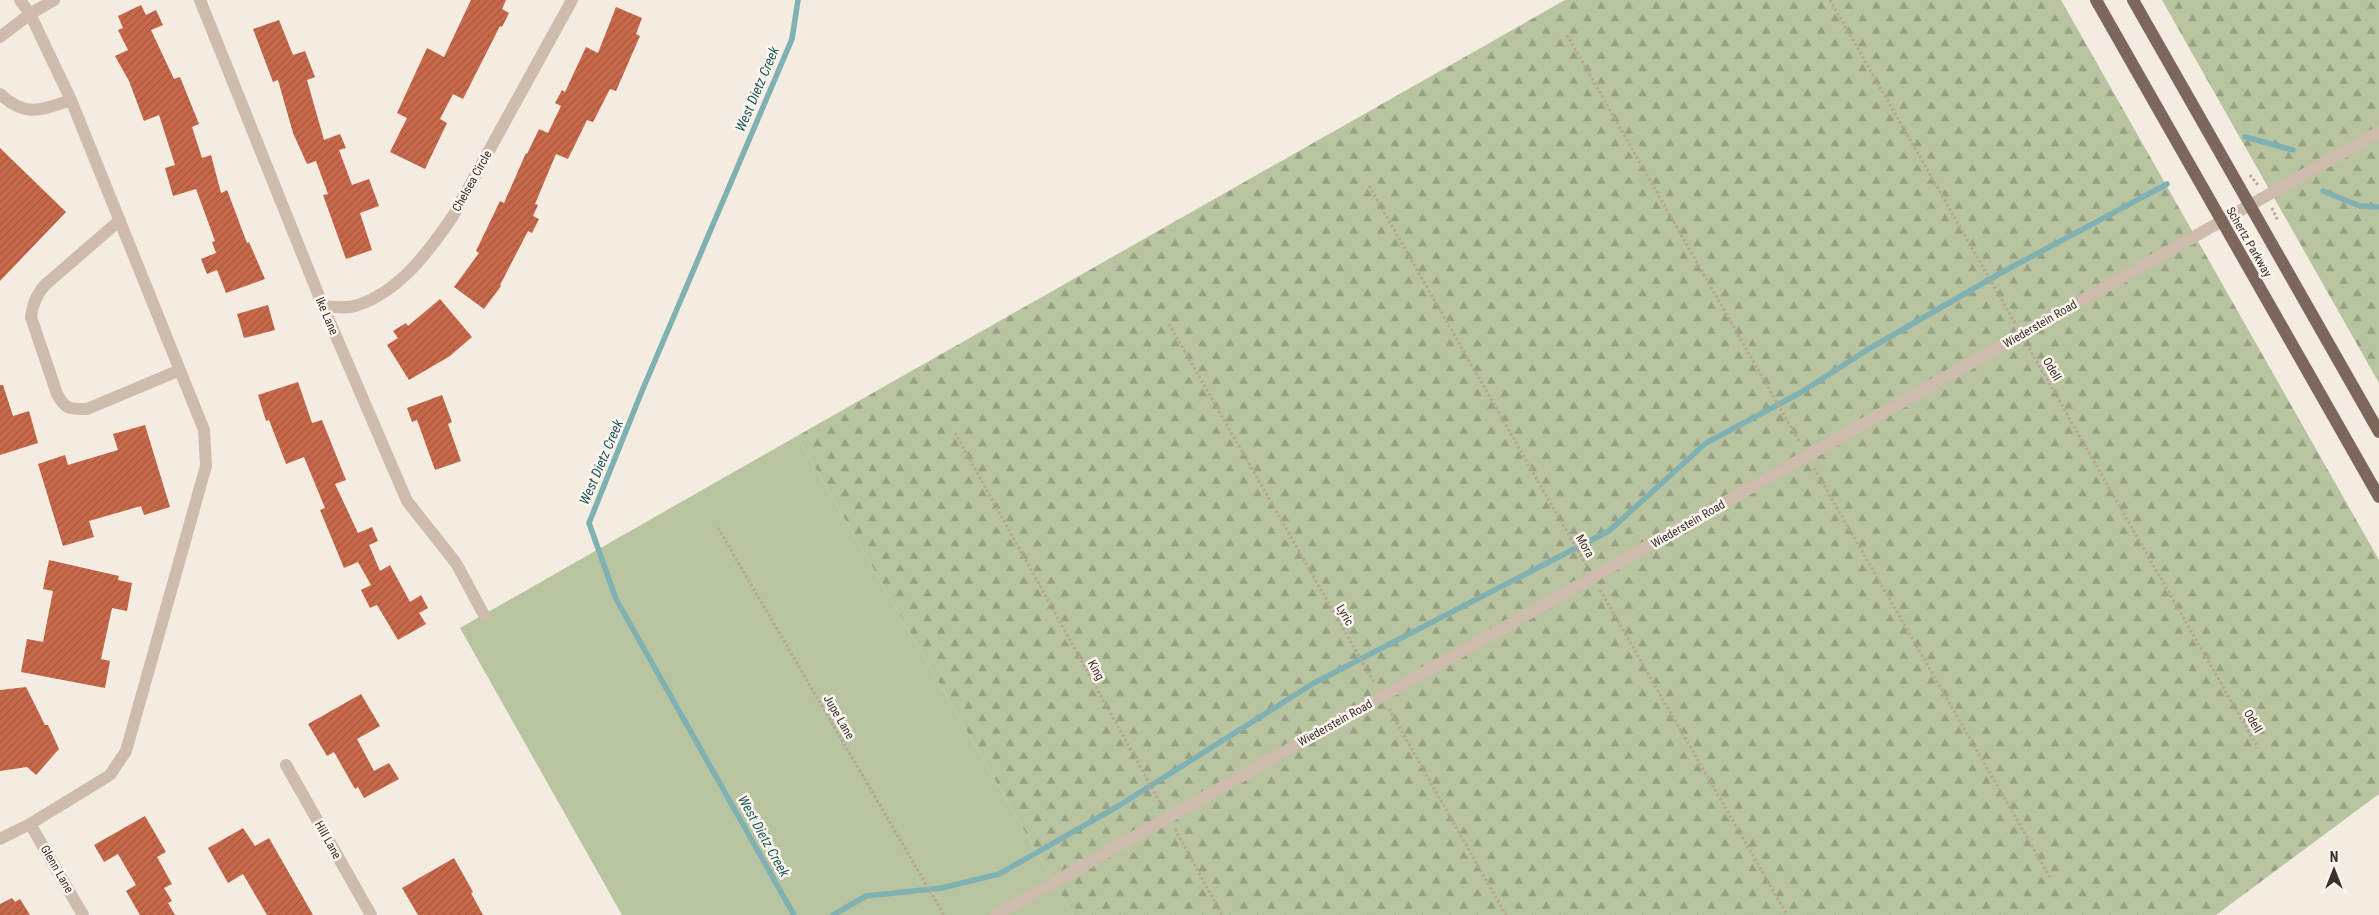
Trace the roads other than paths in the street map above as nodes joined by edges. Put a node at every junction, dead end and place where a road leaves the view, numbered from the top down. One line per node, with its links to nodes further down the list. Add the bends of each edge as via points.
1 (20, 0): 7 (street)
2 (54, 0): 7 (street)
3 (200, 0): 15 (street, Ike Lane)
4 (572, 0): 15 (street, Chelsea Circle, via 453,216 434,244 405,276 379,295 357,306)
5 (2096, 0): 14 (main road, Schertz Parkway)
6 (2133, 0): 12 (main road, Schertz Parkway)
7 (30, 14): 8 (street); 10 (street)
8 (0, 37)
9 (0, 94): 10 (street, via 15,104 37,111)
10 (71, 100): 13 (street)
11 (2379, 132): 12 (street, Wiederstein Road)
12 (2250, 206): 14 (street, Wiederstein Road); 17 (main road, Schertz Parkway)
13 (120, 220): 16 (street); 16 (street, via 45,285 33,304 31,317 57,394 64,406 87,409)
14 (2222, 222): 18 (main road, Schertz Parkway); 25 (street, Wiederstein Road)
15 (323, 306): 19 (street, Ike Lane, via 407,502 456,563)
16 (180, 370): 21 (street, via 204,430 206,466 126,751 110,775)
17 (2379, 432)
18 (2379, 498)
19 (484, 616)
20 (286, 765): 24 (street, Hill Lane)
21 (30, 824): 22 (street); 23 (street, Glenn Lane)
22 (0, 839)
23 (83, 915)
24 (370, 915)
25 (996, 915)

